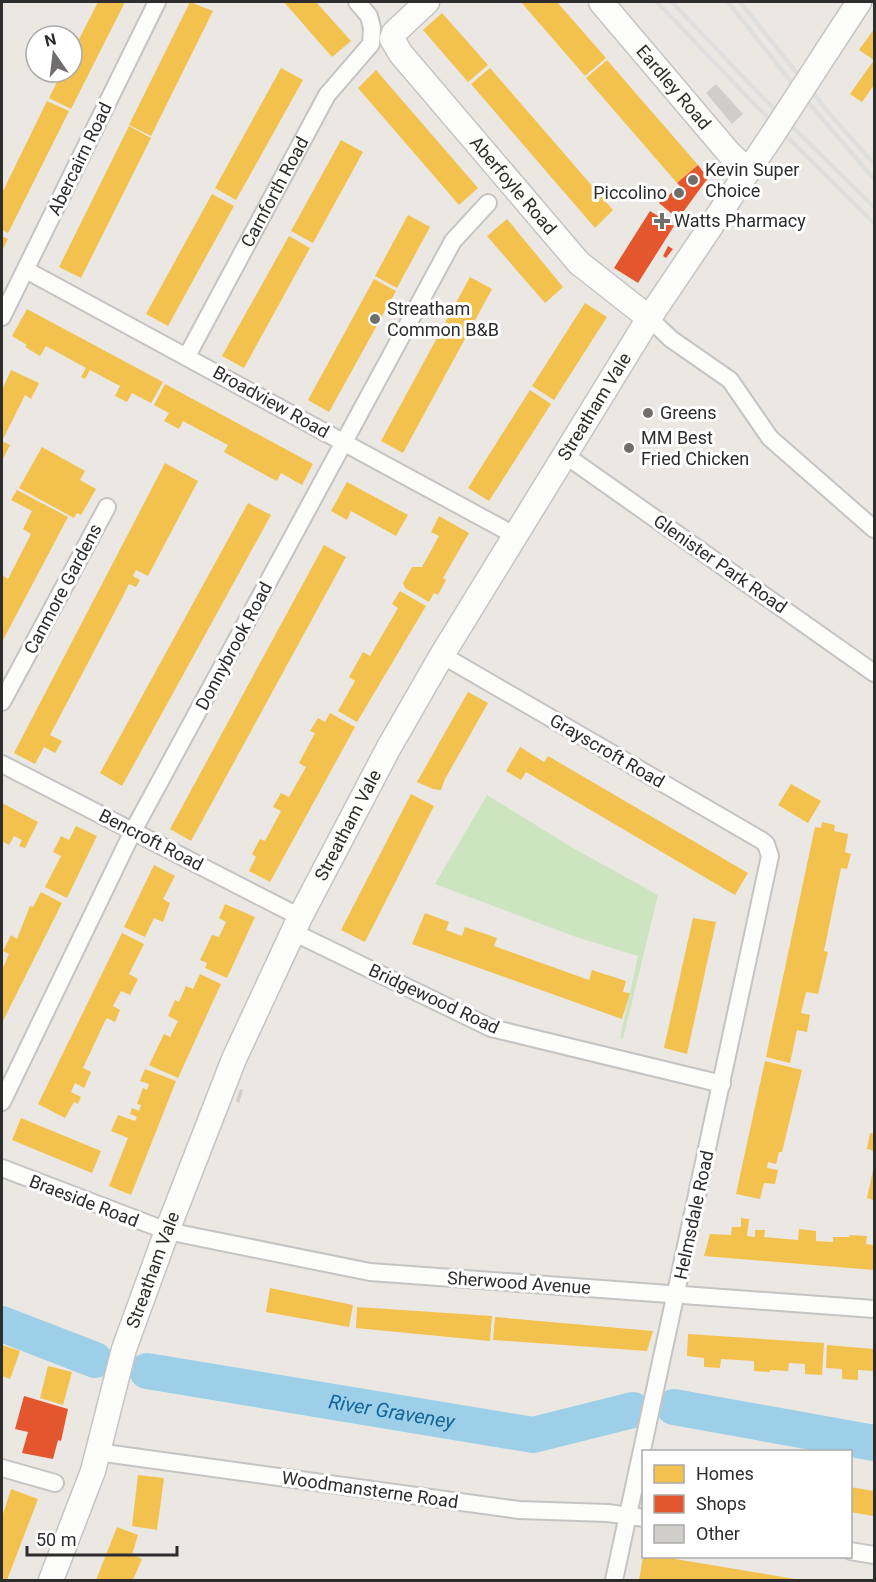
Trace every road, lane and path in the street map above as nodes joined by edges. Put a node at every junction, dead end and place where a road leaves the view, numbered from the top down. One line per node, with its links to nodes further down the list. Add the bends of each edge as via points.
1 (157, 2): 9 (street, Abercairn Road)
2 (357, 2): 6 (street, Aberfoyle Road)
3 (428, 2): 6 (main road, Carnforth Road)
4 (601, 2): 7 (main road, Eardley Road)
5 (859, 2): 7 (main road, Streatham Vale, bridge)
6 (383, 38): 11 (main road, Aberfoyle Road, via 401,54 579,263); 12 (street, Carnforth Road, via 327,96)
7 (748, 171): 11 (main road, Streatham Vale)
8 (488, 203): 13 (street, Donnybrook Road, via 453,241)
9 (26, 270): 10 (street, Abercairn Road); 12 (street, Broadview Road)
10 (2, 317)
11 (649, 318): 14 (main road, Streatham Vale); 16 (street, via 671,339 730,380 770,438)
12 (187, 356): 13 (street, Broadview Road)
13 (344, 442): 17 (street, Broadview Road); 22 (street, Donnybrook Road)
14 (565, 454): 17 (main road, Streatham Vale); 19 (street, Glenister Park Road)
15 (106, 507): 20 (street, Canmore Gardens)
16 (874, 529)
17 (516, 536): 18 (main road, Streatham Vale)
18 (442, 655): 23 (street, Grayscroft Road, via 760,840); 24 (main road, Streatham Vale)
19 (874, 673)
20 (2, 702)
21 (2, 764): 22 (street, Bencroft Road)
22 (133, 831): 24 (street, Bencroft Road); 26 (street, Donnybrook Road)
23 (769, 850): 25 (street, Helmsdale Road, via 770,864)
24 (296, 925): 25 (street, Bridgewood Road, via 491,1028); 28 (main road, Streatham Vale, via 234,1059)
25 (722, 1084): 29 (street, Helmsdale Road)
26 (2, 1102)
27 (2, 1168): 28 (street, Braeside Road)
28 (167, 1231): 29 (street, Sherwood Avenue, via 370,1272); 32 (main road, Streatham Vale, via 124,1349)
29 (677, 1294): 30 (street, Sherwood Avenue); 31 (street, Helmsdale Road)
30 (874, 1309)
31 (648, 1450)
32 (97, 1452): 36 (street, Woodmansterne Road, via 519,1510); 39 (main road, Streatham Vale)
33 (2, 1468): 34 (street)
34 (56, 1483)
35 (642, 1484): 36 (street, Helmsdale Road)
36 (636, 1517): 40 (street, Helmsdale Road)
37 (852, 1551): 38 (street)
38 (874, 1555)
39 (51, 1581)
40 (615, 1581)

